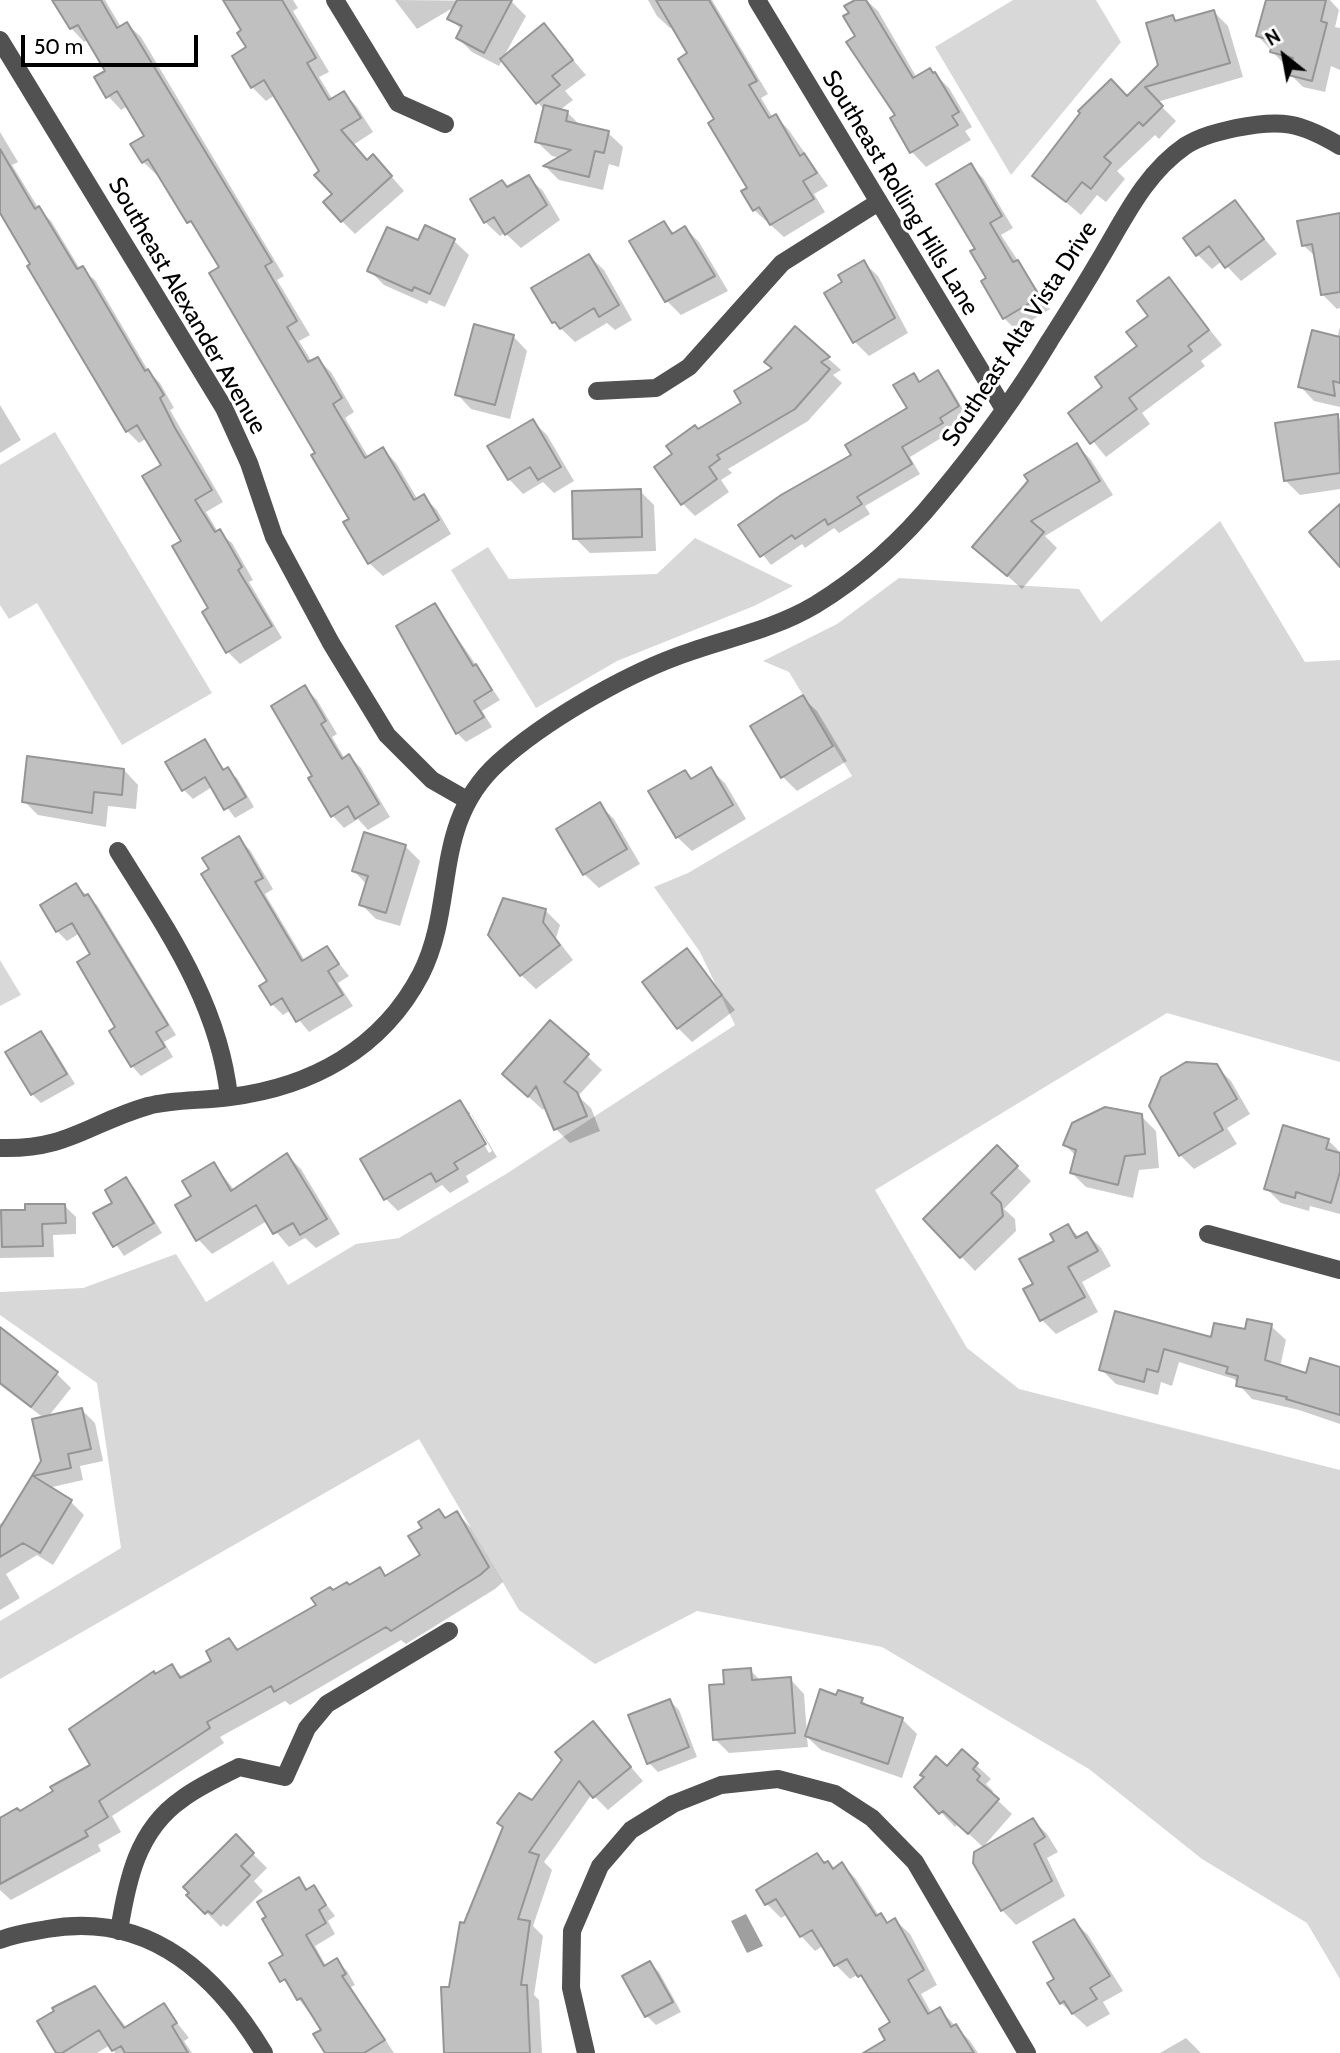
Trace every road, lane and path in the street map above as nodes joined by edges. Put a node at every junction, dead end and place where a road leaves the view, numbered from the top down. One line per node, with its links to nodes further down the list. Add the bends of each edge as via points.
1 (335, 0): 4 (street, via 398,103)
2 (757, 0): 6 (street, Southeast Rolling Hills Lane)
3 (0, 40): 9 (street, Southeast Alexander Avenue, via 224,408 274,537 387,735 432,779)
4 (444, 124)
5 (1340, 146): 8 (street, Southeast Alta Vista Drive, via 1293,123 1267,122 1208,134 1185,146 1148,178)
6 (877, 203): 7 (street, via 782,263 690,367 656,388); 8 (street, Southeast Rolling Hills Lane)
7 (597, 391)
8 (1004, 410): 9 (street, Southeast Alta Vista Drive, via 920,519 869,566 814,606 755,632 677,656 620,683 532,736 495,766)
9 (467, 800): 11 (street, Southeast Alta Vista Drive, via 449,850 436,931 421,974 380,1033 347,1059 305,1080)
10 (118, 851): 11 (street, via 203,996 226,1064)
11 (229, 1097): 12 (street, Southeast Alta Vista Drive, via 147,1107 52,1145)
12 (0, 1148)
13 (1208, 1234): 14 (street)
14 (1340, 1270)
15 (449, 1631): 16 (street, via 327,1704 307,1728 285,1777 239,1767 180,1800 142,1841 127,1882)
16 (119, 1931): 17 (street, via 101,1925 58,1927); 18 (street, via 191,1962 227,1998)
17 (0, 1940)
18 (264, 2053)
19 (586, 2053): 20 (street, via 571,1988 572,1931 600,1866 631,1830 673,1804 721,1785 778,1779 835,1794 872,1818 915,1862)
20 (1027, 2053)

